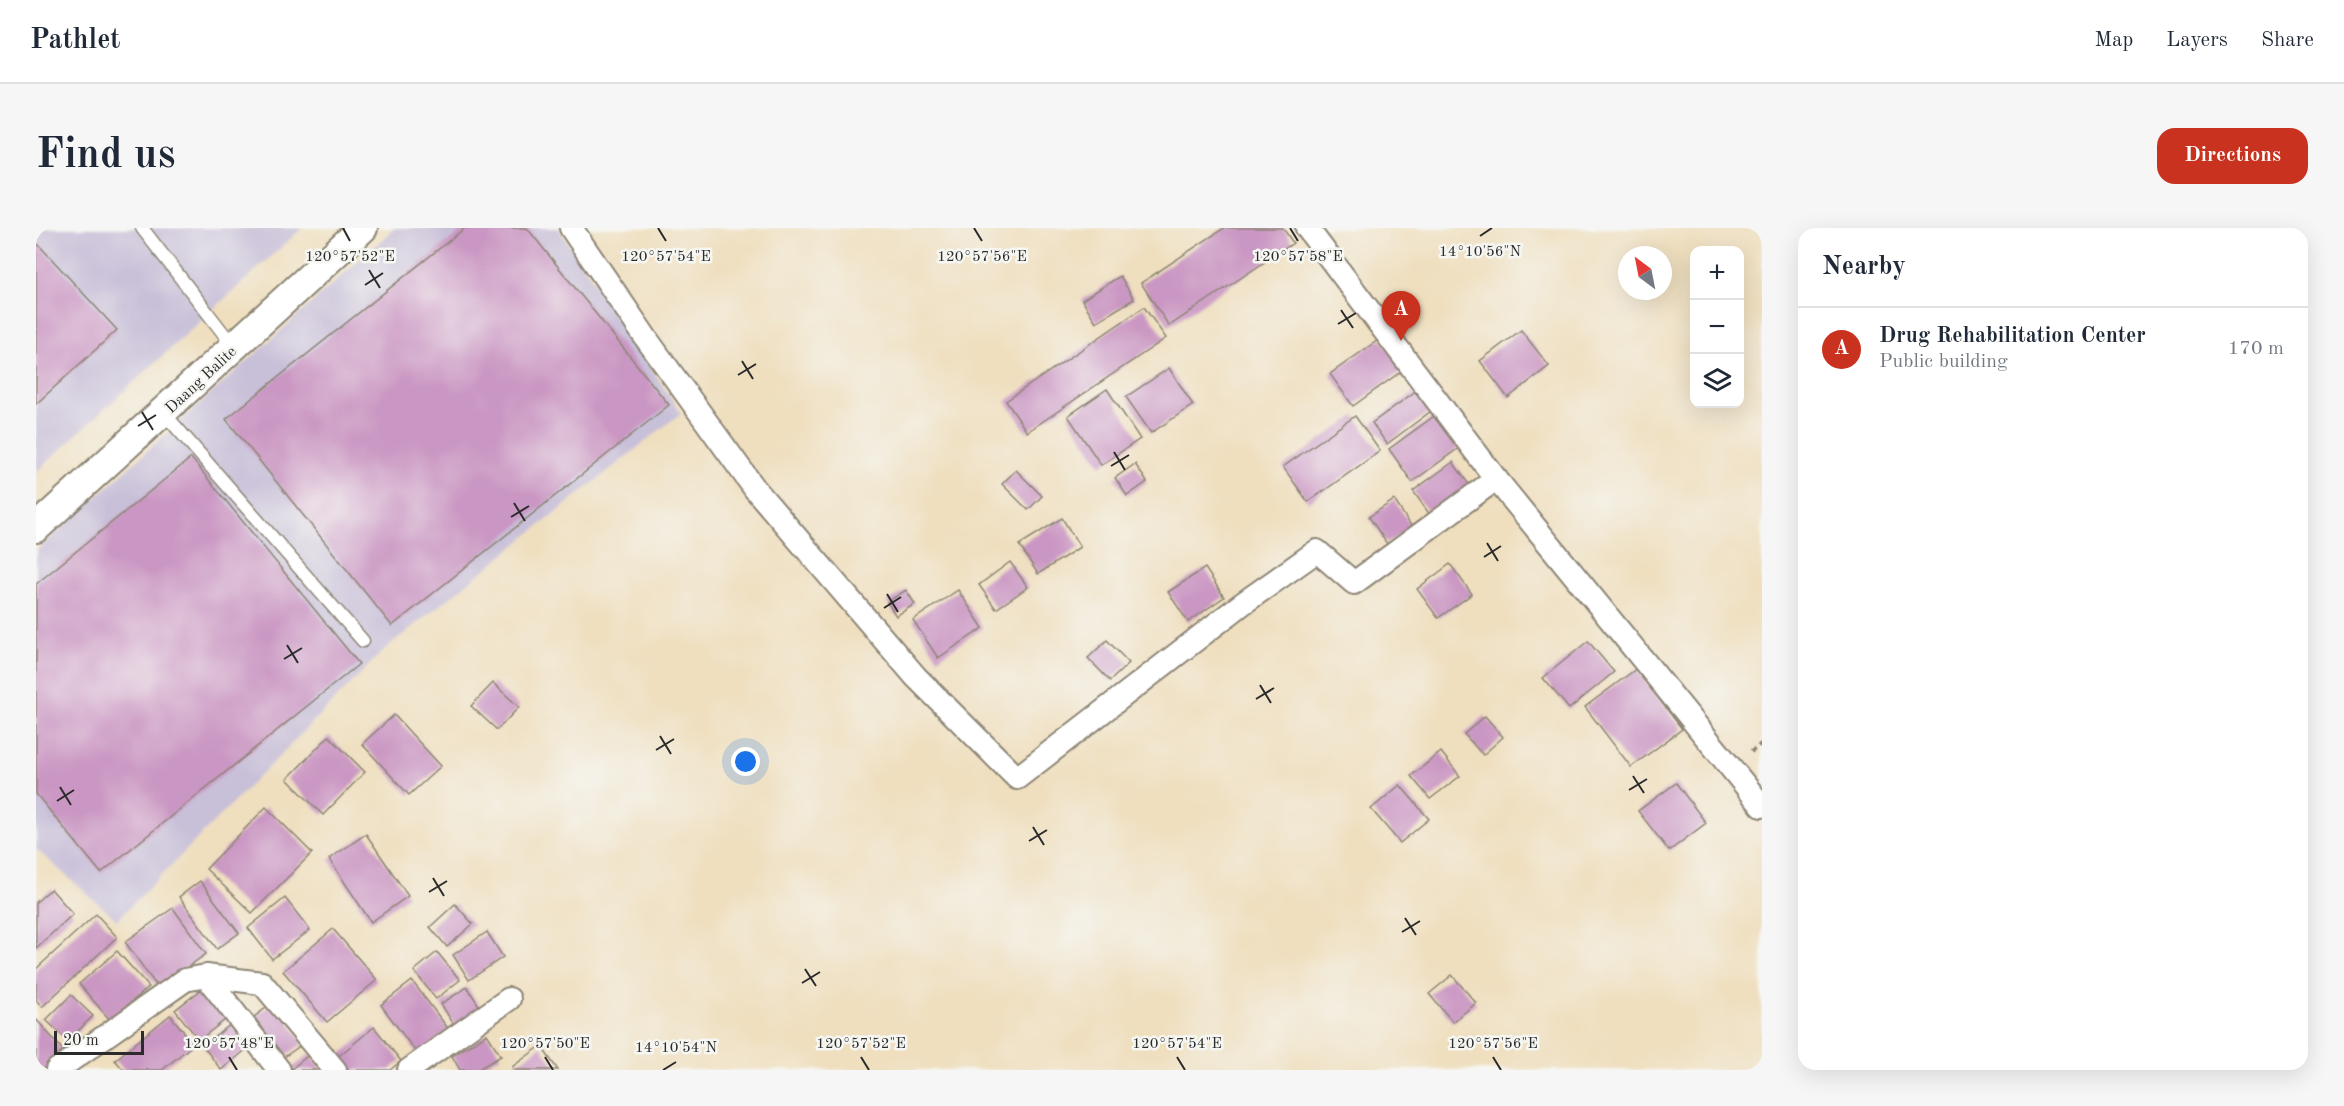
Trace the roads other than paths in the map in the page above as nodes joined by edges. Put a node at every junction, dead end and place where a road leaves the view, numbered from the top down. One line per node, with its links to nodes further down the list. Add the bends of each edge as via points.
1 (142, 228): 5 (lane)
2 (363, 228): 5 (street, Daang Balite)
3 (571, 228): 7 (street, via 755,489 916,677 1017,778 1317,551 1354,583)
4 (1307, 228): 7 (street)
5 (234, 347): 6 (street, Daang Balite)
6 (163, 412): 8 (street, Daang Balite); 9 (lane)
7 (1496, 479): 10 (street)
8 (36, 528)
9 (363, 641)
10 (1762, 806)
11 (206, 976): 14 (street, via 185,980); 15 (street); 16 (street, via 262,983)
12 (509, 999): 13 (street)
13 (422, 1066)
14 (57, 1070)
15 (279, 1070)
16 (334, 1070)

